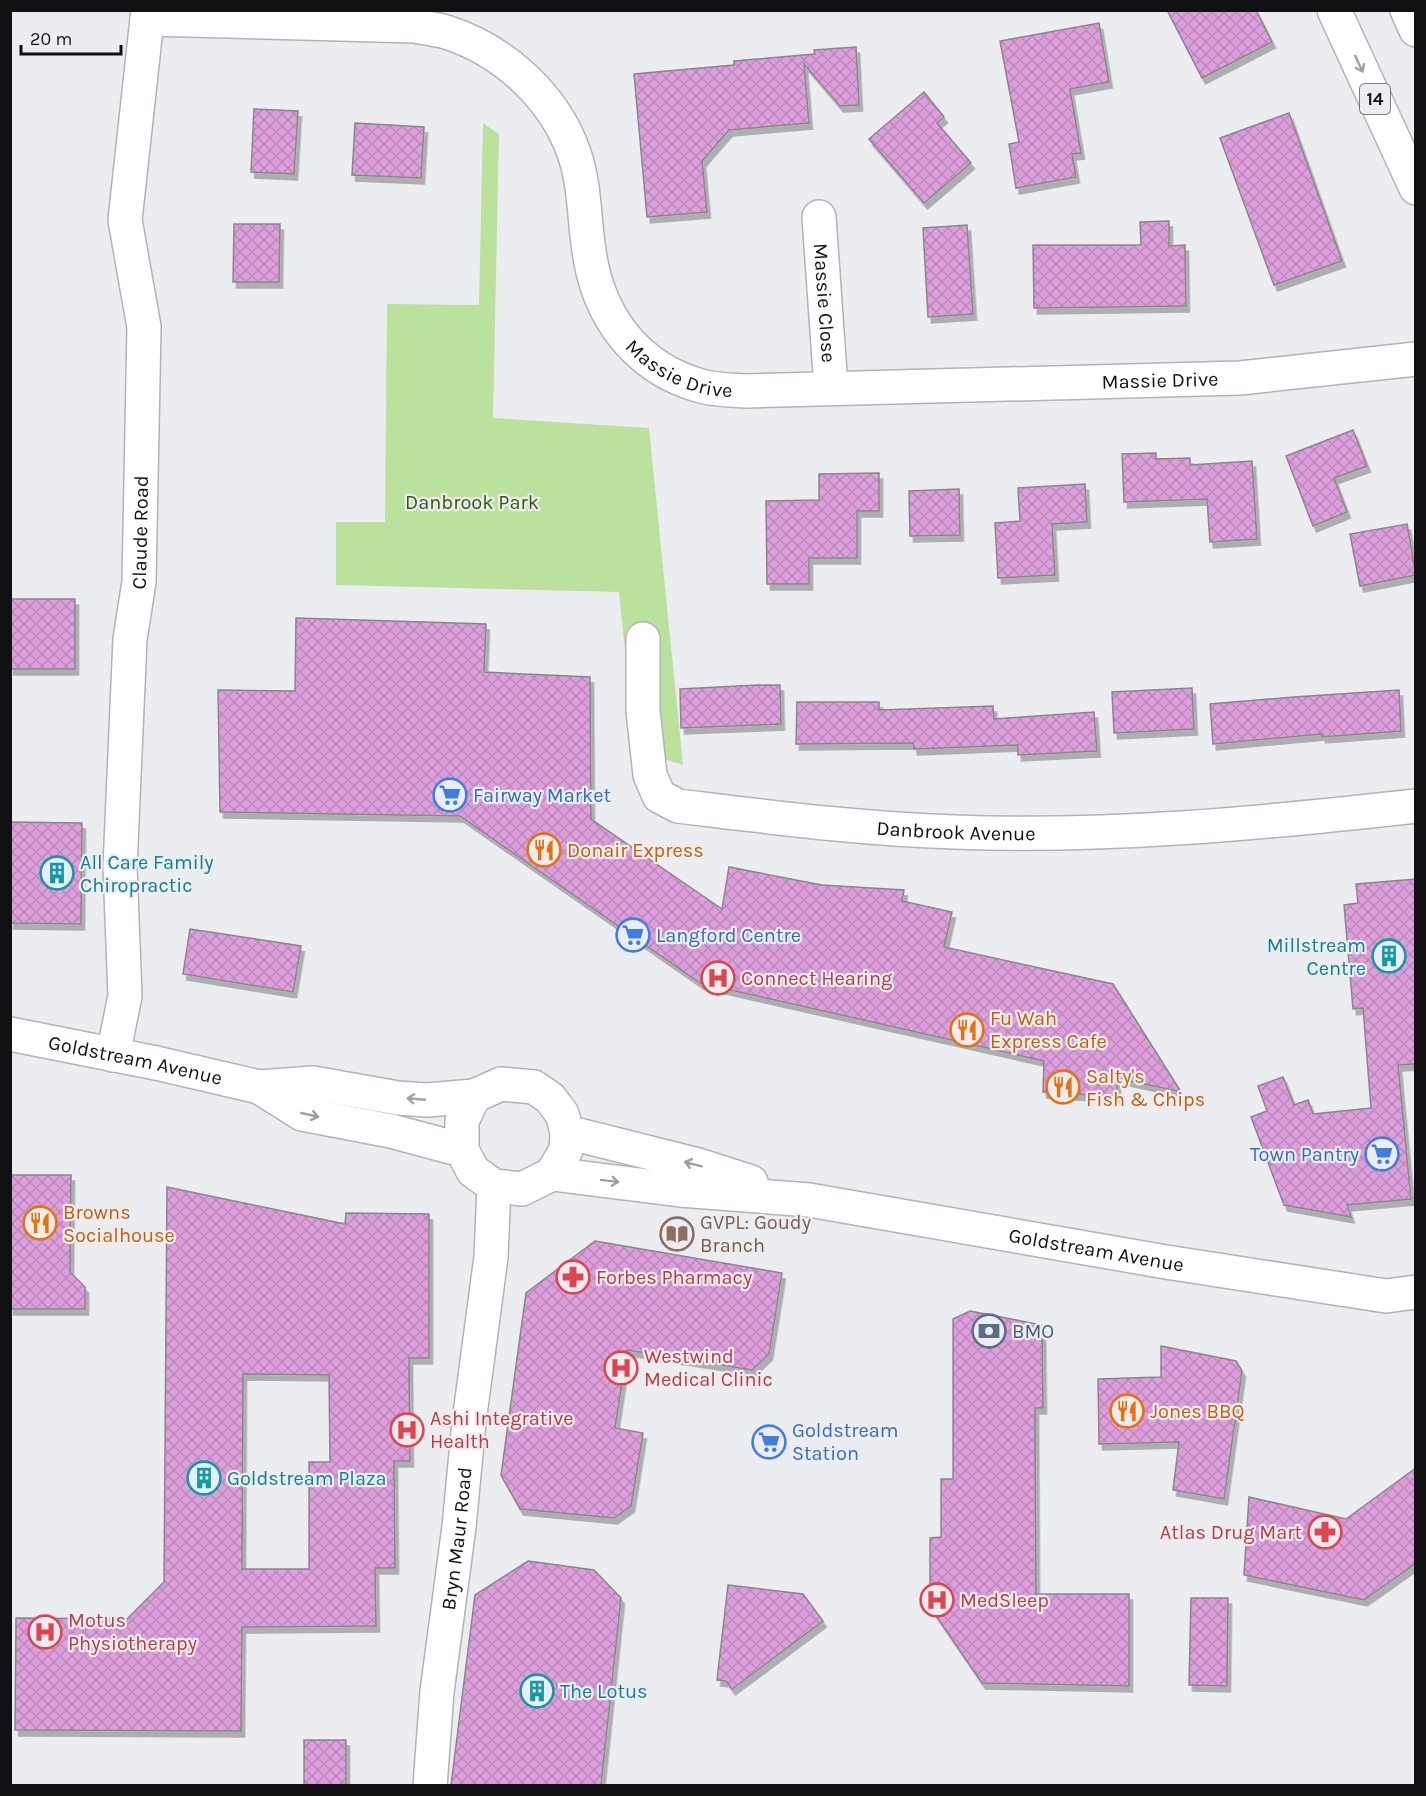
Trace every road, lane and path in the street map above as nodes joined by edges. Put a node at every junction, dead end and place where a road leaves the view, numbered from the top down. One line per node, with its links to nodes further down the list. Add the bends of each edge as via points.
1 (1334, 10): 5 (street, 14, one-way to 5)
2 (1407, 10): 4 (street)
3 (148, 15): 8 (street, Massie Drive, via 415,26 446,32 496,56 519,72 540,96 560,122 574,153 594,279 605,309 621,335 670,374 700,386 746,391); 12 (street, Claude Road, via 125,220 144,327 139,582 130,639 120,867 125,996)
4 (1416, 30)
5 (1416, 188)
6 (819, 217): 8 (street, Massie Close)
7 (1416, 359): 8 (street, Massie Drive, via 1240,378)
8 (831, 388)
9 (643, 639): 10 (street, Danbrook Avenue, via 643,711 650,775 659,796 678,806 849,826 1062,833)
10 (1416, 806)
11 (10, 1034): 12 (street, Goldstream Avenue)
12 (113, 1055): 13 (street, Goldstream Avenue)
13 (259, 1087): 14 (street, Goldstream Avenue, one-way to 13, via 398,1098 313,1083); 16 (street, Goldstream Avenue, one-way to 16, via 302,1114)
14 (474, 1096): 15 (street, via 501,1084 534,1087 550,1098 562,1114); 16 (street, via 462,1121)
15 (567, 1132): 17 (street, via 566,1150); 19 (street, Goldstream Avenue, one-way to 15, via 698,1165)
16 (462, 1149): 18 (street, via 473,1171)
17 (552, 1174): 18 (street); 19 (street, Goldstream Avenue, one-way to 19, via 680,1190)
18 (508, 1188): 22 (street, Bryn Maur Road, via 491,1257 469,1422)
19 (809, 1200): 20 (street, Goldstream Avenue, via 1166,1262)
20 (1401, 1294): 21 (street, Goldstream Avenue)
21 (1416, 1316)
22 (430, 1785)

